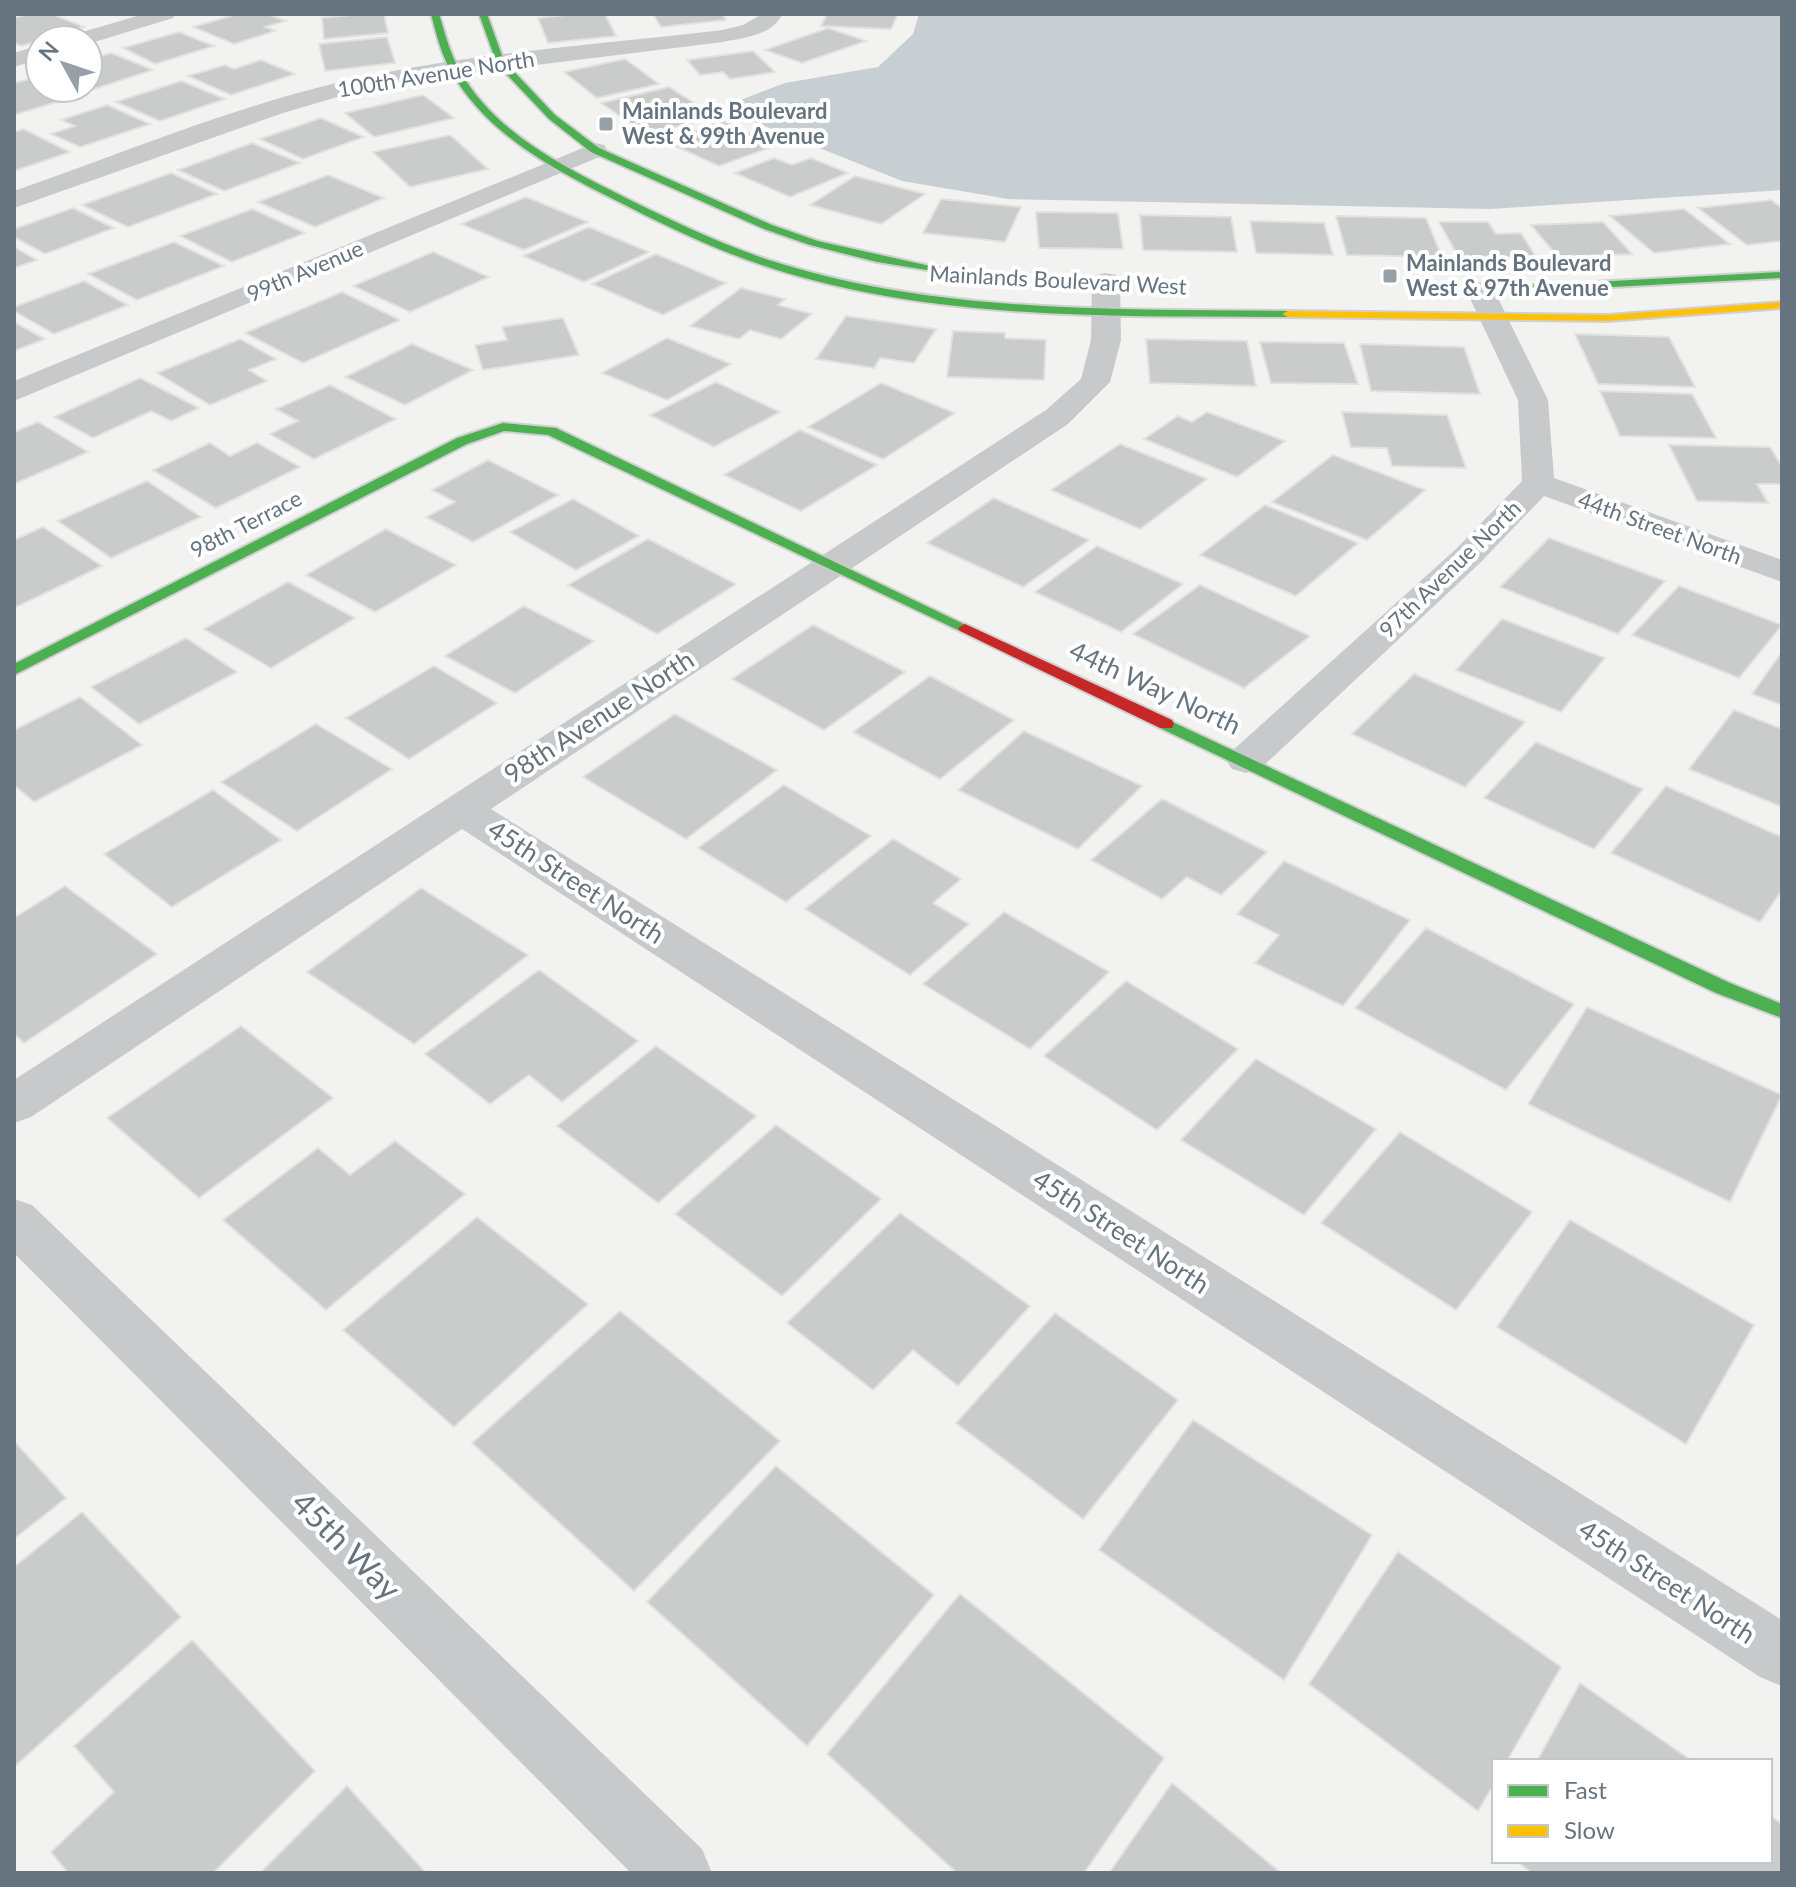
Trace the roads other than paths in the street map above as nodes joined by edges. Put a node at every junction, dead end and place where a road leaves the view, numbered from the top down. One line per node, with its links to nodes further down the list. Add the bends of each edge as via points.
1 (435, 14): 7 (street, Mainlands Boulevard West)
2 (483, 14): 6 (street, Mainlands Boulevard West)
3 (772, 14): 6 (street, 100th Avenue North, via 750,30 723,36)
4 (154, 15): 5 (street)
5 (104, 32)
6 (500, 62): 7 (street, 100th Avenue North); 8 (street, Mainlands Boulevard West, via 552,117)
7 (454, 70): 9 (street, Mainlands Boulevard West, via 478,105 512,136); 10 (street, 100th Avenue North, via 339,89)
8 (595, 150): 9 (street, 99th Avenue); 11 (street, Mainlands Boulevard West, via 814,243)
9 (558, 165): 13 (street, Mainlands Boulevard West, via 737,252 877,291 971,303); 16 (street, 99th Avenue)
10 (14, 200)
11 (959, 271)
12 (1782, 275): 14 (street, Mainlands Boulevard West)
13 (1107, 288): 14 (street, Mainlands Boulevard West); 19 (street, 98th Avenue North, via 1106,340 1095,382 1057,417)
14 (1479, 300): 15 (street, Mainlands Boulevard West, via 1611,318); 18 (street, 97th Avenue North, via 1533,400)
15 (1782, 305)
16 (14, 392)
17 (503, 427): 19 (street, 44th Way North, via 551,431); 21 (street, 98th Terrace, via 462,441)
18 (1538, 483): 20 (street, 44th Street North); 22 (street, 97th Avenue North, via 1468,556)
19 (832, 564): 22 (street, 44th Way North); 23 (street, 98th Avenue North)
20 (1782, 572)
21 (14, 670)
22 (1246, 760): 24 (street, 44th Way North, via 1723,988)
23 (461, 809): 25 (street, 98th Avenue North); 27 (street, 45th Street North)
24 (1782, 1011)
25 (14, 1104)
26 (14, 1220): 28 (street, 45th Way)
27 (1782, 1655)
28 (678, 1873)

